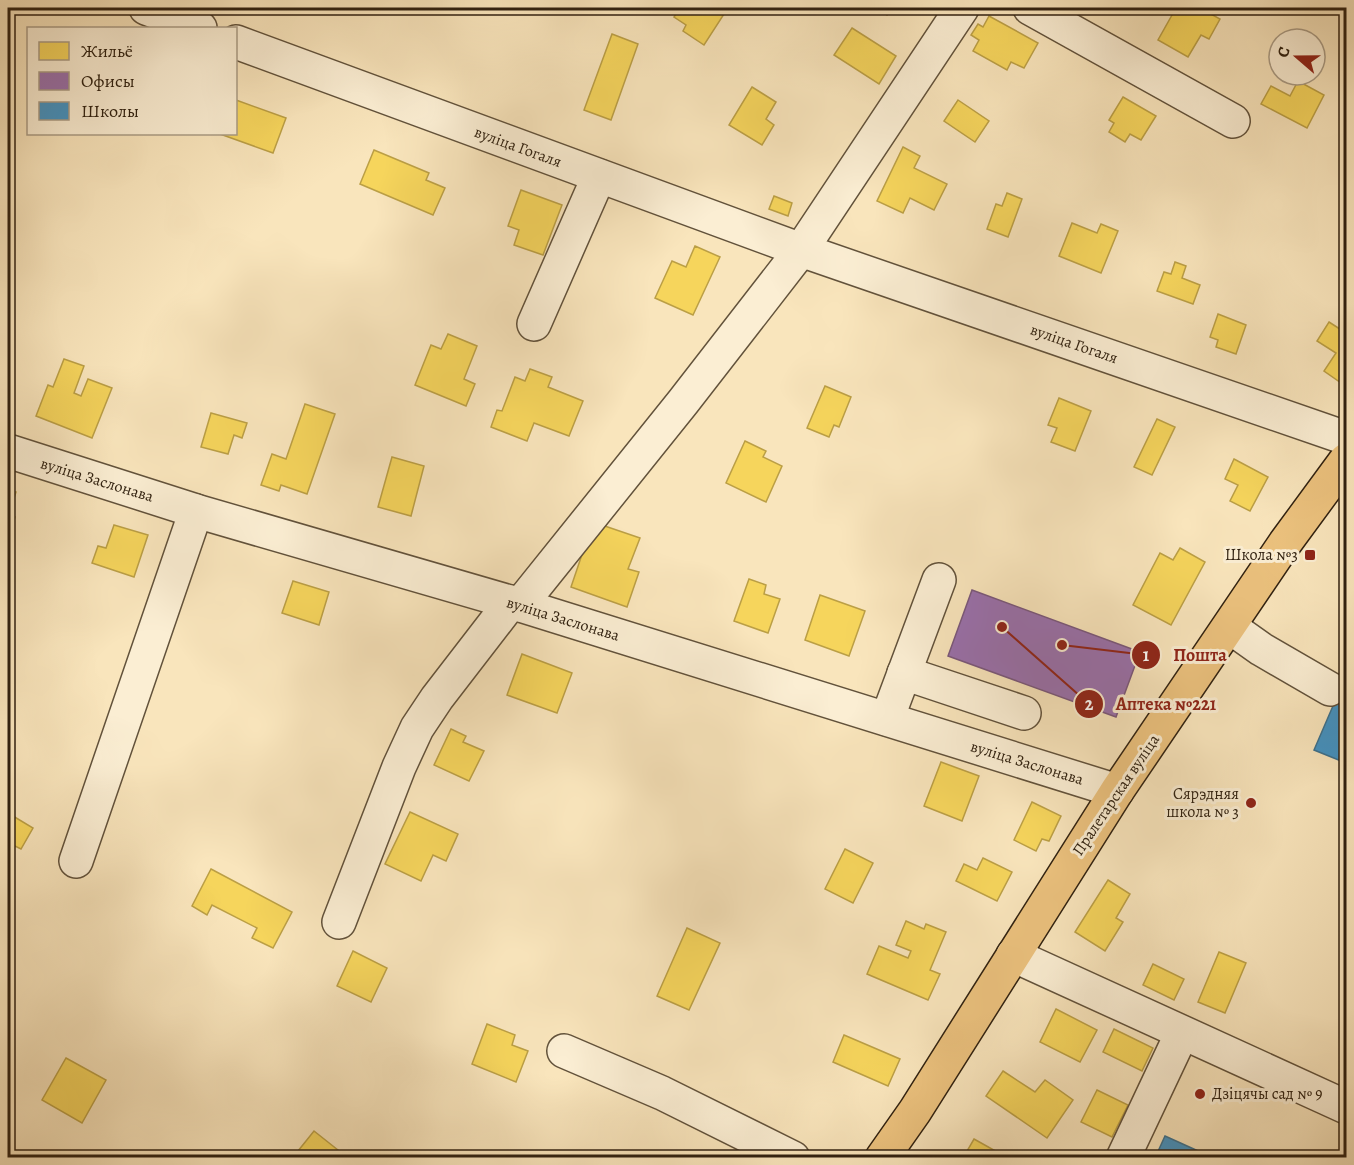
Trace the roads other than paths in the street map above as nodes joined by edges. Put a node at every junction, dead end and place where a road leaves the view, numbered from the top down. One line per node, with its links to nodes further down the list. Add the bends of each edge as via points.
1 (146, 8): 4 (street)
2 (962, 8): 8 (street)
3 (1030, 8): 6 (street)
4 (197, 27)
5 (237, 42): 7 (street, вуліца Гогаля)
6 (1233, 121)
7 (599, 176): 8 (street, вуліца Гогаля); 9 (street)
8 (801, 250): 10 (street, вуліца Гогаля); 15 (street, via 683,402)
9 (534, 324)
10 (1347, 438)
11 (8, 451): 13 (street, вуліца Заслонава)
12 (1347, 460): 16 (main road, Пралетарская вуліца, via 1285,543)
13 (196, 511): 15 (street, вуліца Заслонава); 22 (street)
14 (939, 580): 17 (street)
15 (515, 604): 20 (street, вуліца Заслонава); 23 (street, via 417,728)
16 (1230, 627): 18 (street); 21 (main road, Пралетарская вуліца)
17 (904, 673): 19 (street); 20 (street)
18 (1330, 689)
19 (1024, 714)
20 (887, 719): 21 (street, вуліца Заслонава)
21 (1117, 791): 24 (main road, Пралетарская вуліца)
22 (76, 861)
23 (339, 922)
24 (1013, 955): 25 (street); 29 (main road, Пралетарская вуліца)
25 (1182, 1033): 27 (street); 30 (street)
26 (564, 1051): 28 (street, via 662,1093)
27 (1347, 1107)
28 (793, 1158)
29 (882, 1158)
30 (1123, 1158)

